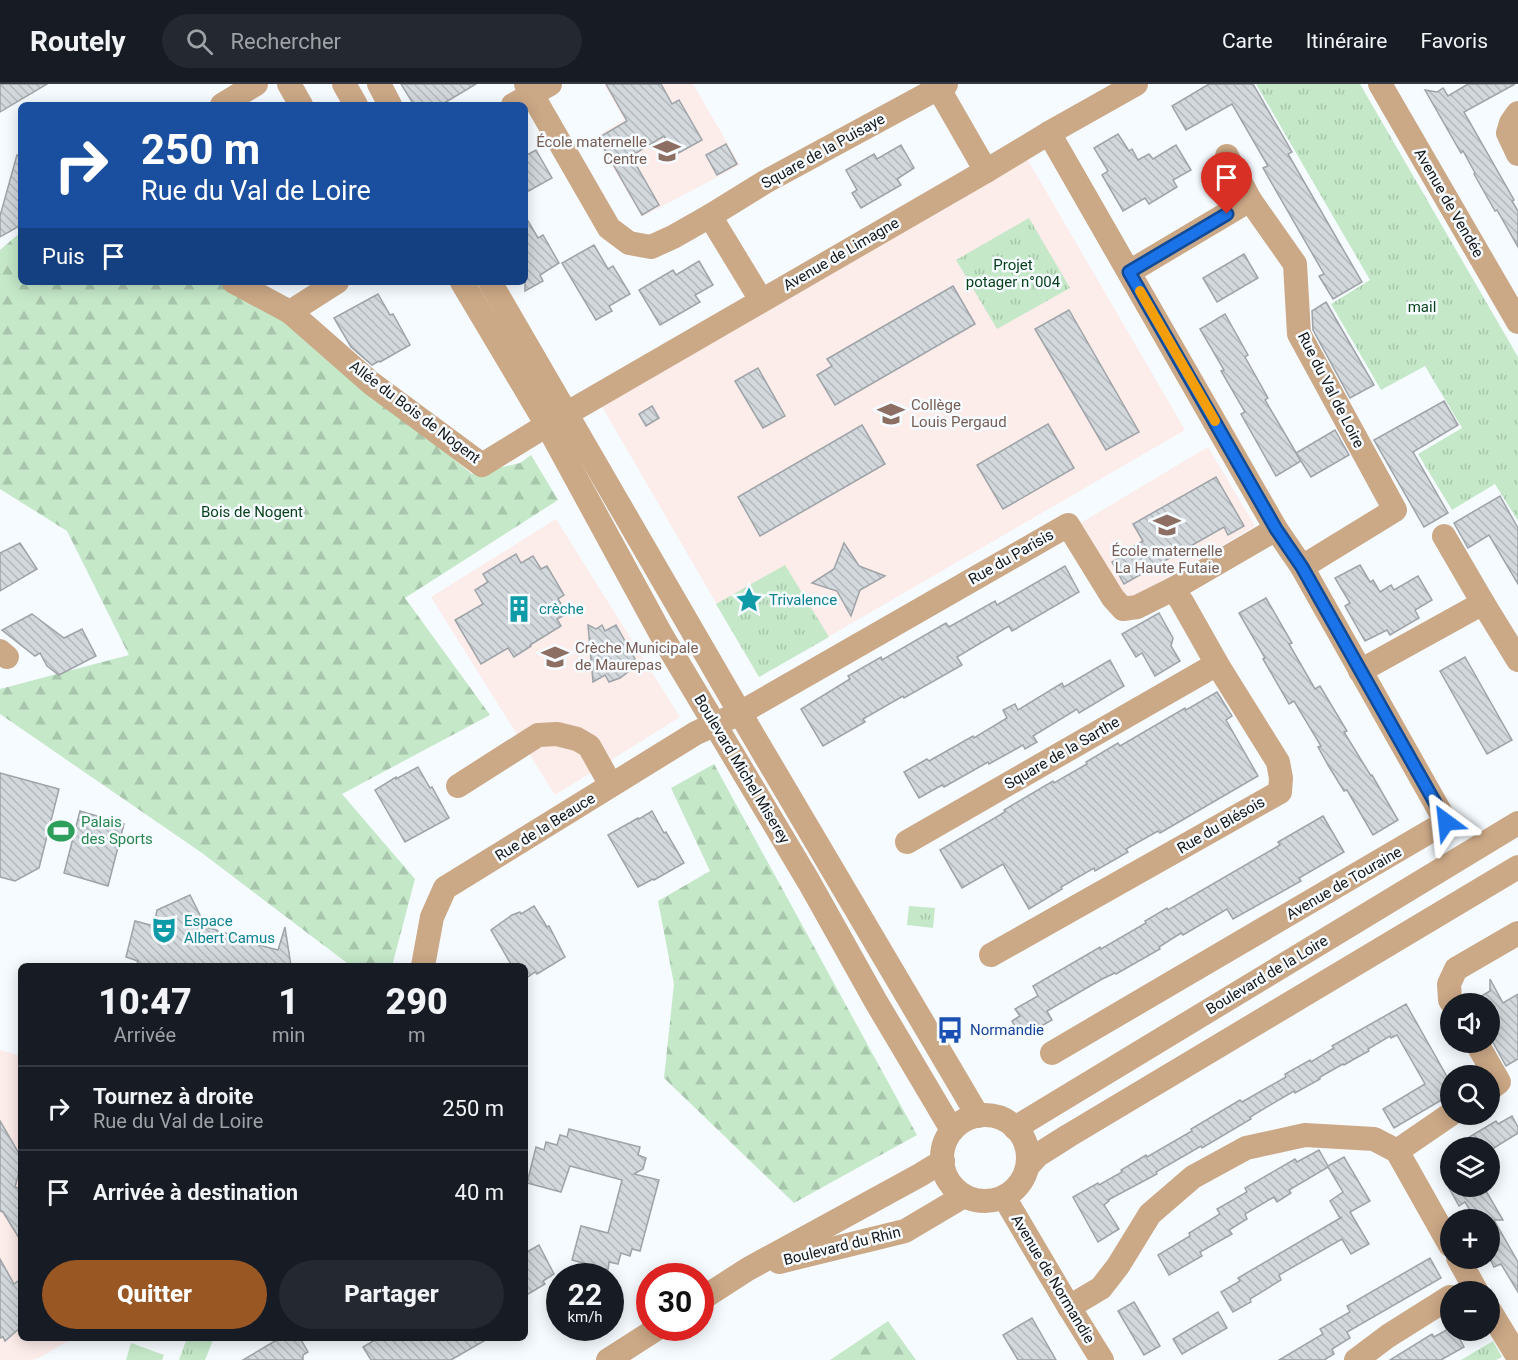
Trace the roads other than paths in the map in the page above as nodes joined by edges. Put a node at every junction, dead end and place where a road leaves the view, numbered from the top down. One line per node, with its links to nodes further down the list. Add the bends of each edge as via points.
1 (255, 84): 9 (street)
2 (290, 84): 10 (street)
3 (344, 84): 11 (street)
4 (379, 84): 12 (street)
5 (1136, 84): 14 (street, Avenue de Limagne)
6 (1380, 84): 27 (street, Avenue de Vendée)
7 (940, 85): 17 (street); 19 (street, Square de la Puisaye)
8 (530, 92): 19 (street, Square de la Puisaye, via 609,228 629,243 651,247)
9 (227, 102)
10 (299, 102)
11 (354, 102)
12 (388, 102)
13 (1518, 113): 15 (street, via 1508,133)
14 (1048, 133): 17 (street, Avenue de Limagne); 20 (street, Avenue de Touraine)
15 (1518, 154)
16 (1227, 156): 18 (street)
17 (986, 171): 25 (street, Avenue de Limagne)
18 (1250, 200): 20 (street); 31 (street, Rue du Val de Loire, via 1295,264 1299,334 1395,510)
19 (710, 216): 25 (street)
20 (1129, 272): 29 (street, Avenue de Touraine)
21 (240, 285): 26 (street, Allée du Bois de Nogent)
22 (332, 285): 26 (street)
23 (464, 285): 28 (street, Boulevard Michel Miserey)
24 (491, 285): 28 (street, Boulevard Michel Miserey)
25 (761, 300): 28 (street, Avenue de Limagne)
26 (290, 312): 28 (street, Allée du Bois de Nogent, via 371,382 482,465)
27 (1518, 322)
28 (556, 419): 37 (street, Boulevard Michel Miserey); 38 (street, Boulevard Michel Miserey, via 662,636)
29 (1276, 529): 31 (street, Avenue de Touraine); 32 (street, Rue du Parisis)
30 (1444, 536): 33 (street)
31 (1302, 567): 36 (street, Avenue de Touraine)
32 (1173, 589): 35 (street, Rue du Blésois); 37 (street, Rue du Parisis, via 1137,607 1123,609 1068,525)
33 (1483, 603): 34 (street); 36 (street)
34 (1518, 660)
35 (1217, 664): 42 (street, Square de la Sarthe); 45 (street, Rue du Blésois, via 1278,762 1280,792)
36 (1360, 671): 48 (street, Avenue de Touraine, via 1446,822)
37 (740, 713): 38 (street, Rue du Parisis); 51 (street, Boulevard Michel Miserey)
38 (715, 724): 39 (street, Rue de la Beauce); 54 (street, Boulevard Michel Miserey)
39 (611, 785): 40 (street, via 589,746 557,734 538,735); 46 (street, Rue de la Beauce, via 445,888 432,917)
40 (458, 786)
41 (1518, 823): 53 (street, Boulevard de la Loire)
42 (907, 842)
43 (1518, 867): 57 (street, via 1078,1130 1038,1155)
44 (1518, 933): 47 (street, via 1456,969)
45 (991, 955)
46 (424, 963)
47 (1450, 993)
48 (1052, 1053)
49 (1483, 1053): 50 (street)
50 (1502, 1085)
51 (978, 1116): 53 (street, via 1004,1120); 54 (street)
52 (1440, 1122): 55 (street)
53 (1015, 1128): 57 (street, via 1024,1139)
54 (952, 1130): 56 (street)
55 (1397, 1151): 60 (street); 64 (street, via 1374,1139 1305,1135 1246,1148 1193,1177 1150,1214 1101,1288)
56 (943, 1161): 58 (street, via 945,1173); 61 (street, Boulevard du Rhin)
57 (1028, 1166): 59 (street, via 1015,1190)
58 (964, 1196): 59 (street, via 980,1201); 61 (street, Boulevard du Rhin, via 905,1231)
59 (1004, 1197): 64 (street, Avenue de Normandie)
60 (1440, 1227)
61 (748, 1269): 62 (street, Boulevard du Rhin)
62 (714, 1291)
63 (1440, 1303): 70 (street)
64 (1069, 1307): 69 (street, Avenue de Normandie)
65 (1500, 1327): 67 (street)
66 (638, 1341): 68 (street)
67 (1518, 1357)
68 (608, 1360)
69 (1102, 1360)
70 (1356, 1360)

